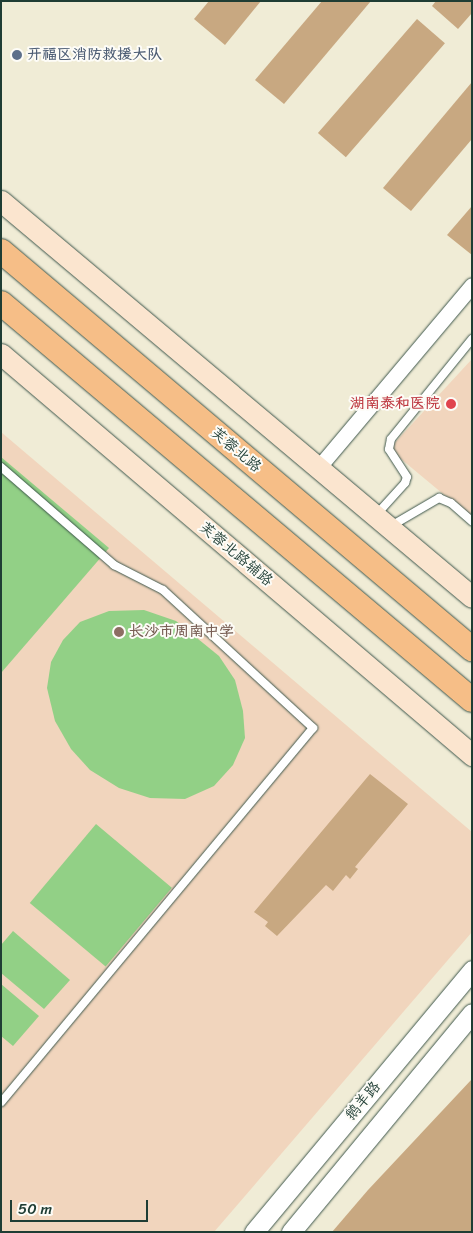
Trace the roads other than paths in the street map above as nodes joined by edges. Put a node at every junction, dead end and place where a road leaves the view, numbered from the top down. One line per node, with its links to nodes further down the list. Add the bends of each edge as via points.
1 (1, 201): 8 (main road)
2 (1, 251): 12 (main road, 芙蓉北路)
3 (472, 285): 8 (street)
4 (1, 303): 13 (main road)
5 (472, 339): 10 (lane, via 391,439 390,450 407,477)
6 (1, 354): 14 (main road, 芙蓉北路辅路)
7 (1, 467): 17 (lane, via 114,565 163,590 314,728)
8 (318, 468): 10 (main road)
9 (472, 521): 10 (lane, via 440,498)
10 (382, 522): 11 (main road)
11 (472, 597)
12 (472, 649)
13 (472, 700)
14 (472, 754)
15 (472, 970): 18 (street, 鹅羊路)
16 (472, 1013): 19 (street, 鹅羊路)
17 (1, 1102)
18 (254, 1232)
19 (291, 1232)

